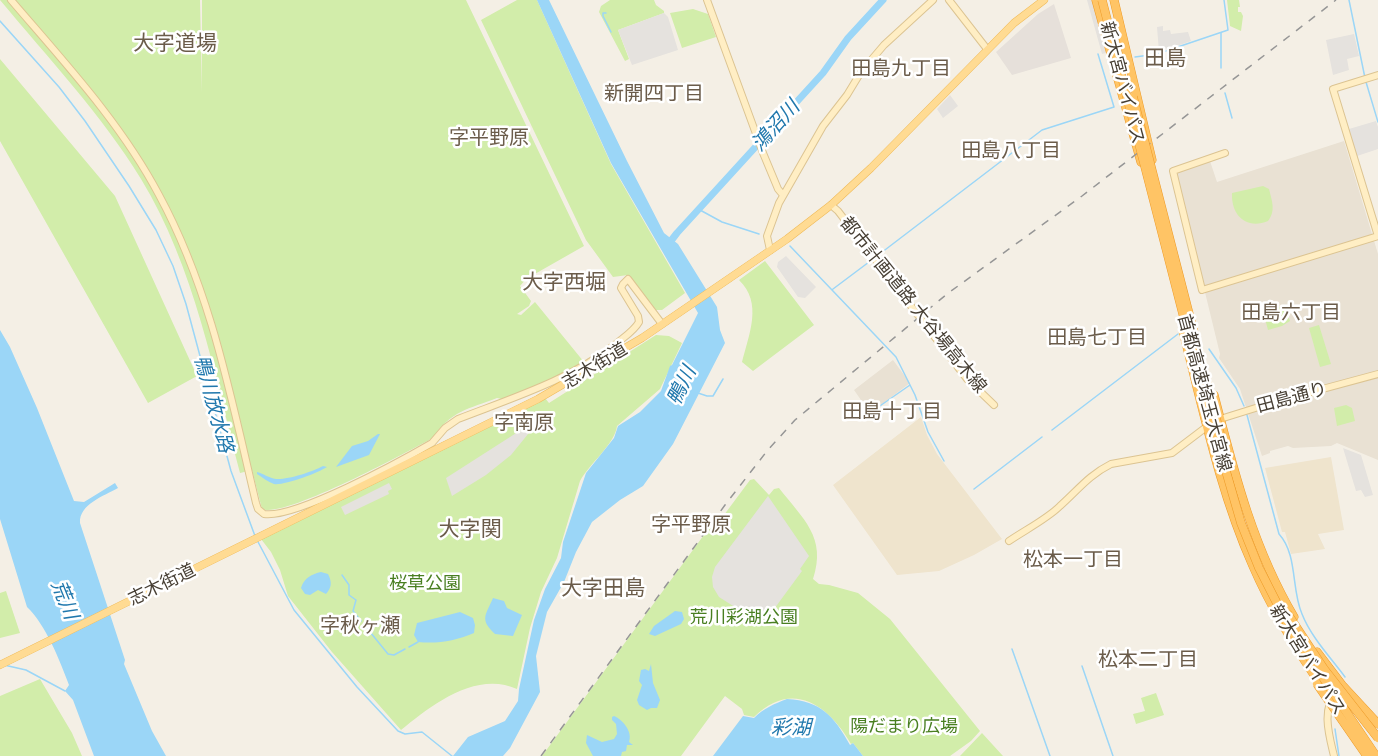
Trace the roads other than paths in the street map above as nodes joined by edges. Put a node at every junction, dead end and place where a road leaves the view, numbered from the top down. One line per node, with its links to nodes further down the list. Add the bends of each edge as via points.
1 (11, 0): 15 (street, via 115,125 150,178 173,223 209,315 256,503 264,514 319,500 432,444 458,418 558,379 603,354 639,322 621,288 628,279)
2 (707, 0): 11 (street, via 763,153)
3 (933, 0): 11 (street, via 861,72 823,126)
4 (950, 0): 8 (street)
5 (1044, 0): 8 (main road, 志木街道)
6 (1100, 0): 19 (highway, 新大宮バイパス); 29 (highway, 首都高速埼玉大宮線, bridge, via 1240,523 1289,627)
7 (1110, 0): 18 (highway, 新大宮バイパス); 26 (highway, 首都高速埼玉大宮線, bridge, via 1245,521 1273,587 1298,630)
8 (987, 49): 12 (main road, 志木街道)
9 (1378, 75): 13 (street, via 1333,89)
10 (1225, 153): 13 (street, via 1173,171 1202,290)
11 (783, 195): 14 (street, via 767,236)
12 (831, 205): 14 (main road, 志木街道); 17 (street, 都市計画道路 大谷場高木線, via 967,380)
13 (1378, 236)
14 (770, 250): 15 (main road, 志木街道)
15 (662, 324): 22 (main road, 志木街道, via 576,379)
16 (1378, 374): 18 (street, 田島通り)
17 (994, 405)
18 (1220, 418): 19 (street, 田島通り); 23 (highway, 新大宮バイパス, via 1260,551 1297,622)
19 (1208, 426): 20 (street, 田島通り, via 1172,453 1104,467 1060,507); 21 (highway, 新大宮バイパス, via 1230,507 1252,565)
20 (1009, 541)
21 (1296, 649): 24 (highway, 新大宮バイパス); 28 (highway, bridge, via 1301,662)
22 (0, 665)
23 (1342, 685): 24 (street); 25 (highway, 新大宮バイパス)
24 (1330, 698): 27 (street, via 1327,715); 28 (highway, 新大宮バイパス)
25 (1378, 724)
26 (1378, 738)
27 (1334, 756)
28 (1368, 756)
29 (1376, 756)

